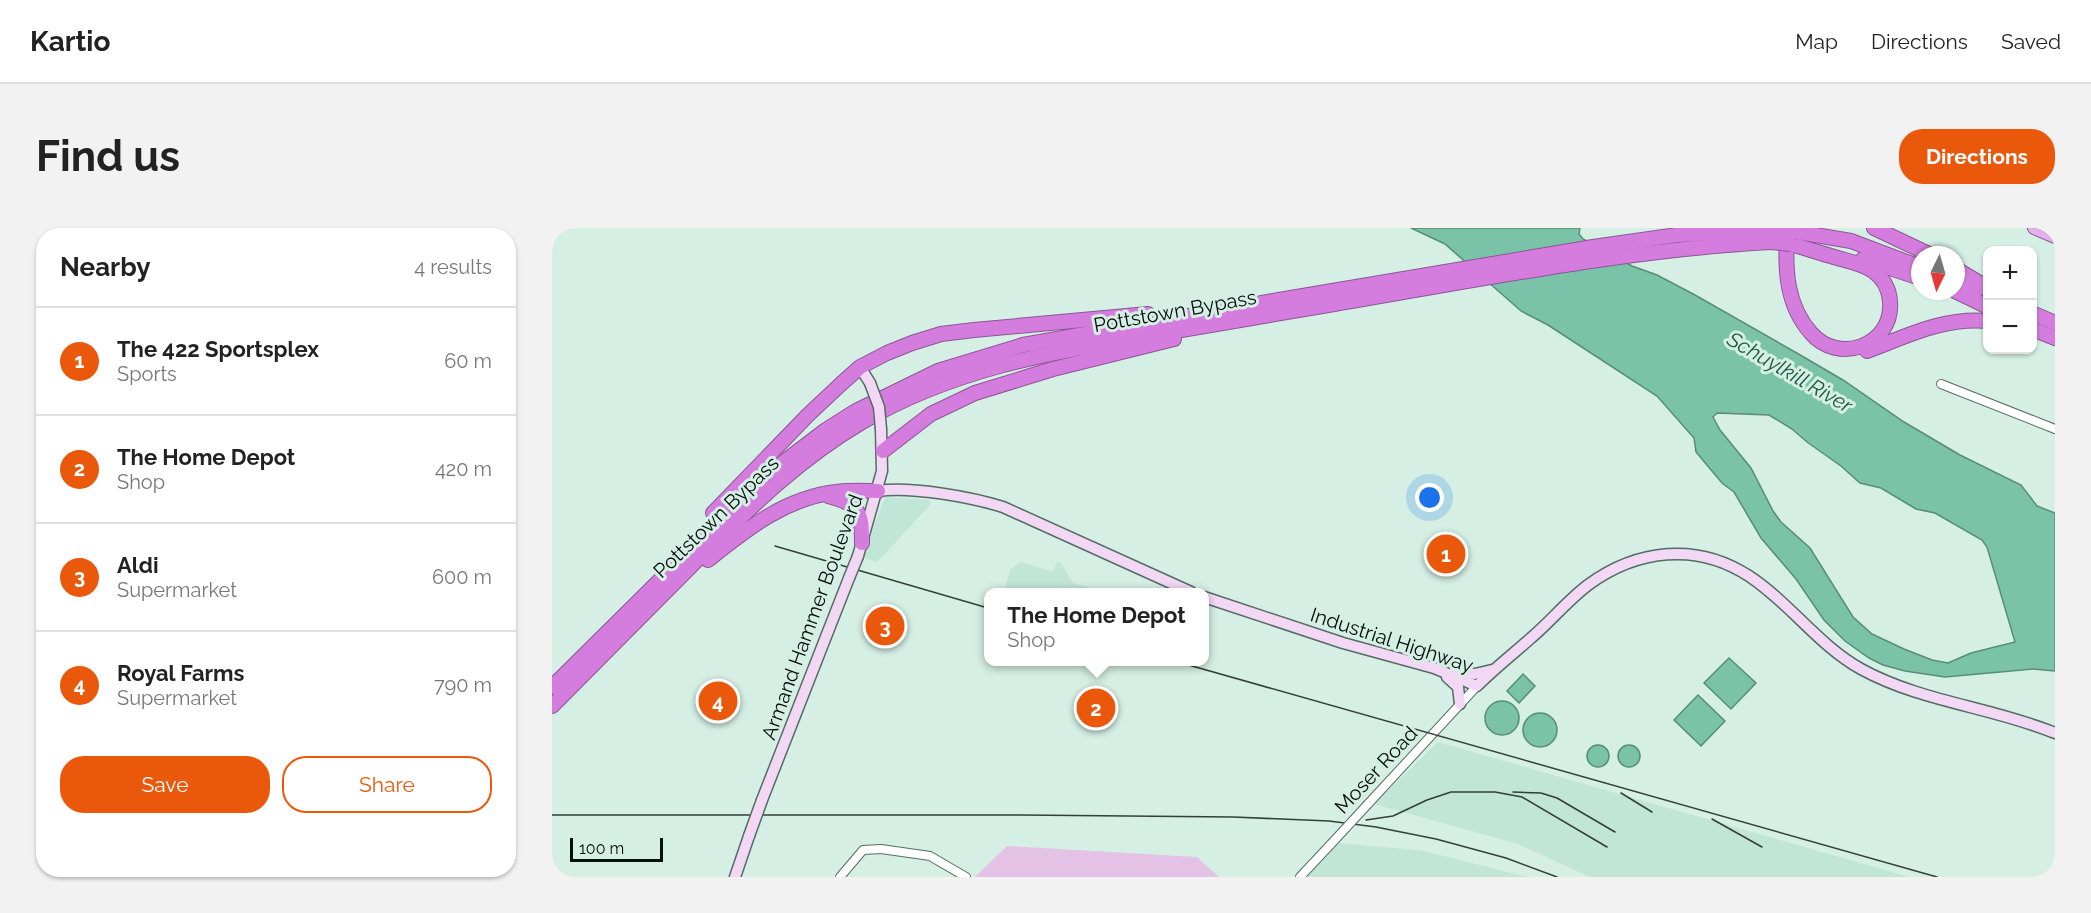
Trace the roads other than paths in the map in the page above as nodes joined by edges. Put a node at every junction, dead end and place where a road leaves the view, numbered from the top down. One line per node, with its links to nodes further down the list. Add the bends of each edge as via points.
1 (1669, 228): 5 (highway)
2 (1874, 228): 7 (highway)
3 (2034, 228): 6 (main road)
4 (1784, 234): 4 (highway, via 1858,263 1881,279 1888,290 1890,310 1885,327 1874,341 1855,349 1836,349 1809,332 1789,290); 5 (highway, Pottstown Bypass, via 1711,232); 8 (highway, Pottstown Bypass, via 1851,241); 10 (highway, Pottstown Bypass); 17 (highway, Pottstown Bypass, via 1660,250); 19 (highway, via 1780,271 1788,304 1806,337 1825,351 1839,356 1854,355 1940,324)
5 (1642, 237): 16 (highway, Pottstown Bypass)
6 (2055, 237)
7 (1912, 246)
8 (1911, 264)
9 (1965, 274): 12 (highway)
10 (1911, 275)
11 (1965, 285): 13 (highway)
12 (1983, 285)
13 (1983, 292)
14 (1965, 296): 15 (highway)
15 (1983, 305)
16 (1225, 310): 23 (highway, via 941,334); 29 (highway, Pottstown Bypass, via 1023,345 938,371 826,430)
17 (1293, 311): 26 (highway, via 998,385 942,407); 30 (highway, Pottstown Bypass, via 1053,352 956,378 889,407 837,438 781,479)
18 (2037, 315): 20 (highway)
19 (1983, 321)
20 (2055, 323)
21 (2037, 331): 22 (highway)
22 (2055, 338)
23 (860, 367): 26 (street, Armand Hammer Boulevard, bridge, via 879,407); 29 (highway, via 808,415)
24 (1941, 384): 25 (street)
25 (2055, 429)
26 (883, 451): 27 (street, Armand Hammer Boulevard)
27 (878, 491): 28 (highway); 31 (street, Armand Hammer Boulevard); 32 (street, via 892,489 965,498 1003,507)
28 (820, 494): 30 (highway, via 789,504); 31 (highway, via 855,507 861,518)
29 (720, 513): 30 (highway, Pottstown Bypass)
30 (705, 544): 36 (highway, Pottstown Bypass); 39 (highway)
31 (860, 550): 41 (street, Armand Hammer Boulevard, bridge)
32 (1182, 588)
33 (1209, 599): 34 (street, Industrial Highway)
34 (1434, 668): 35 (street, via 1475,674); 37 (street, Industrial Highway); 38 (street, via 1454,681)
35 (1495, 668): 37 (street, Industrial Highway); 40 (street, Industrial Highway, via 1588,585 1616,568 1651,556 1688,555 1721,562 1750,576 1846,660 1882,680 2025,720)
36 (552, 685)
37 (1477, 686): 38 (street, Moser Road)
38 (1460, 704): 44 (street, Moser Road, bridge)
39 (552, 706)
40 (2055, 733)
41 (735, 877)
42 (840, 877): 43 (street, via 863,850 881,849 930,856)
43 (966, 877)
44 (1300, 877)

